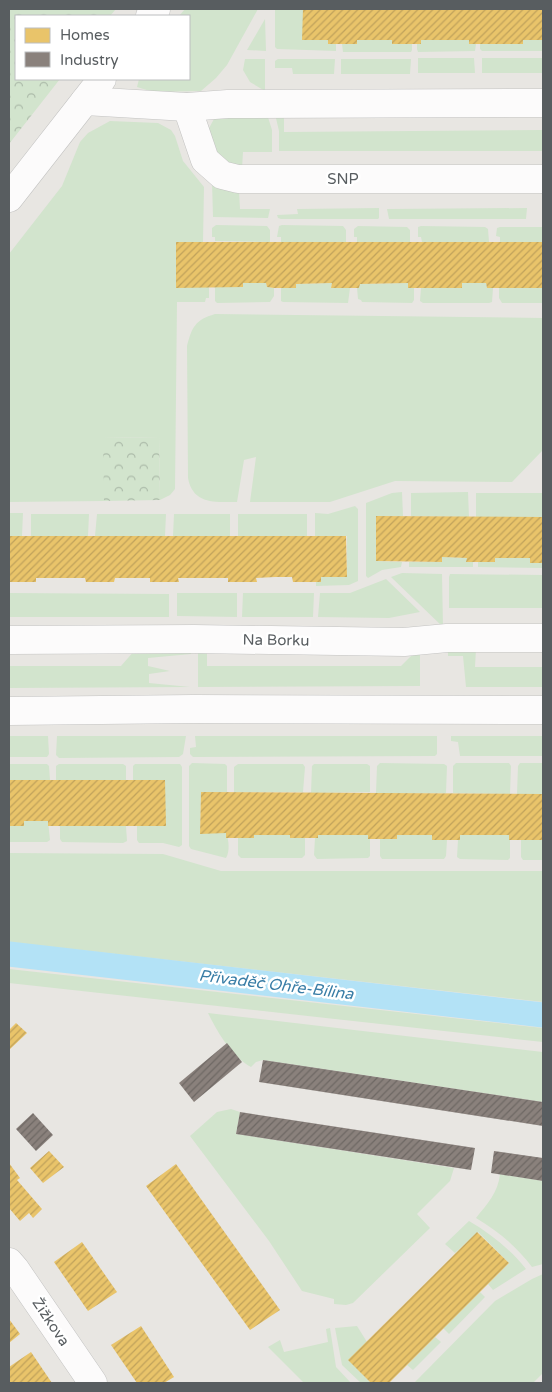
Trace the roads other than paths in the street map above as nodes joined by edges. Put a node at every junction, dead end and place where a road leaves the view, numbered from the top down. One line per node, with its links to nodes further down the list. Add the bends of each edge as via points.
1 (101, 80): 2 (street)
2 (85, 101): 4 (street); 6 (street)
3 (543, 103): 4 (street, via 228,104)
4 (187, 107): 5 (street, SNP, via 205,160 222,175 238,179)
5 (543, 179)
6 (9, 198)
7 (543, 638): 8 (street, Na Borku, via 447,638 404,642)
8 (9, 640)
9 (543, 710): 10 (street, via 193,708)
10 (9, 711)
11 (9, 1262): 12 (street, Žižkova)
12 (93, 1383)

